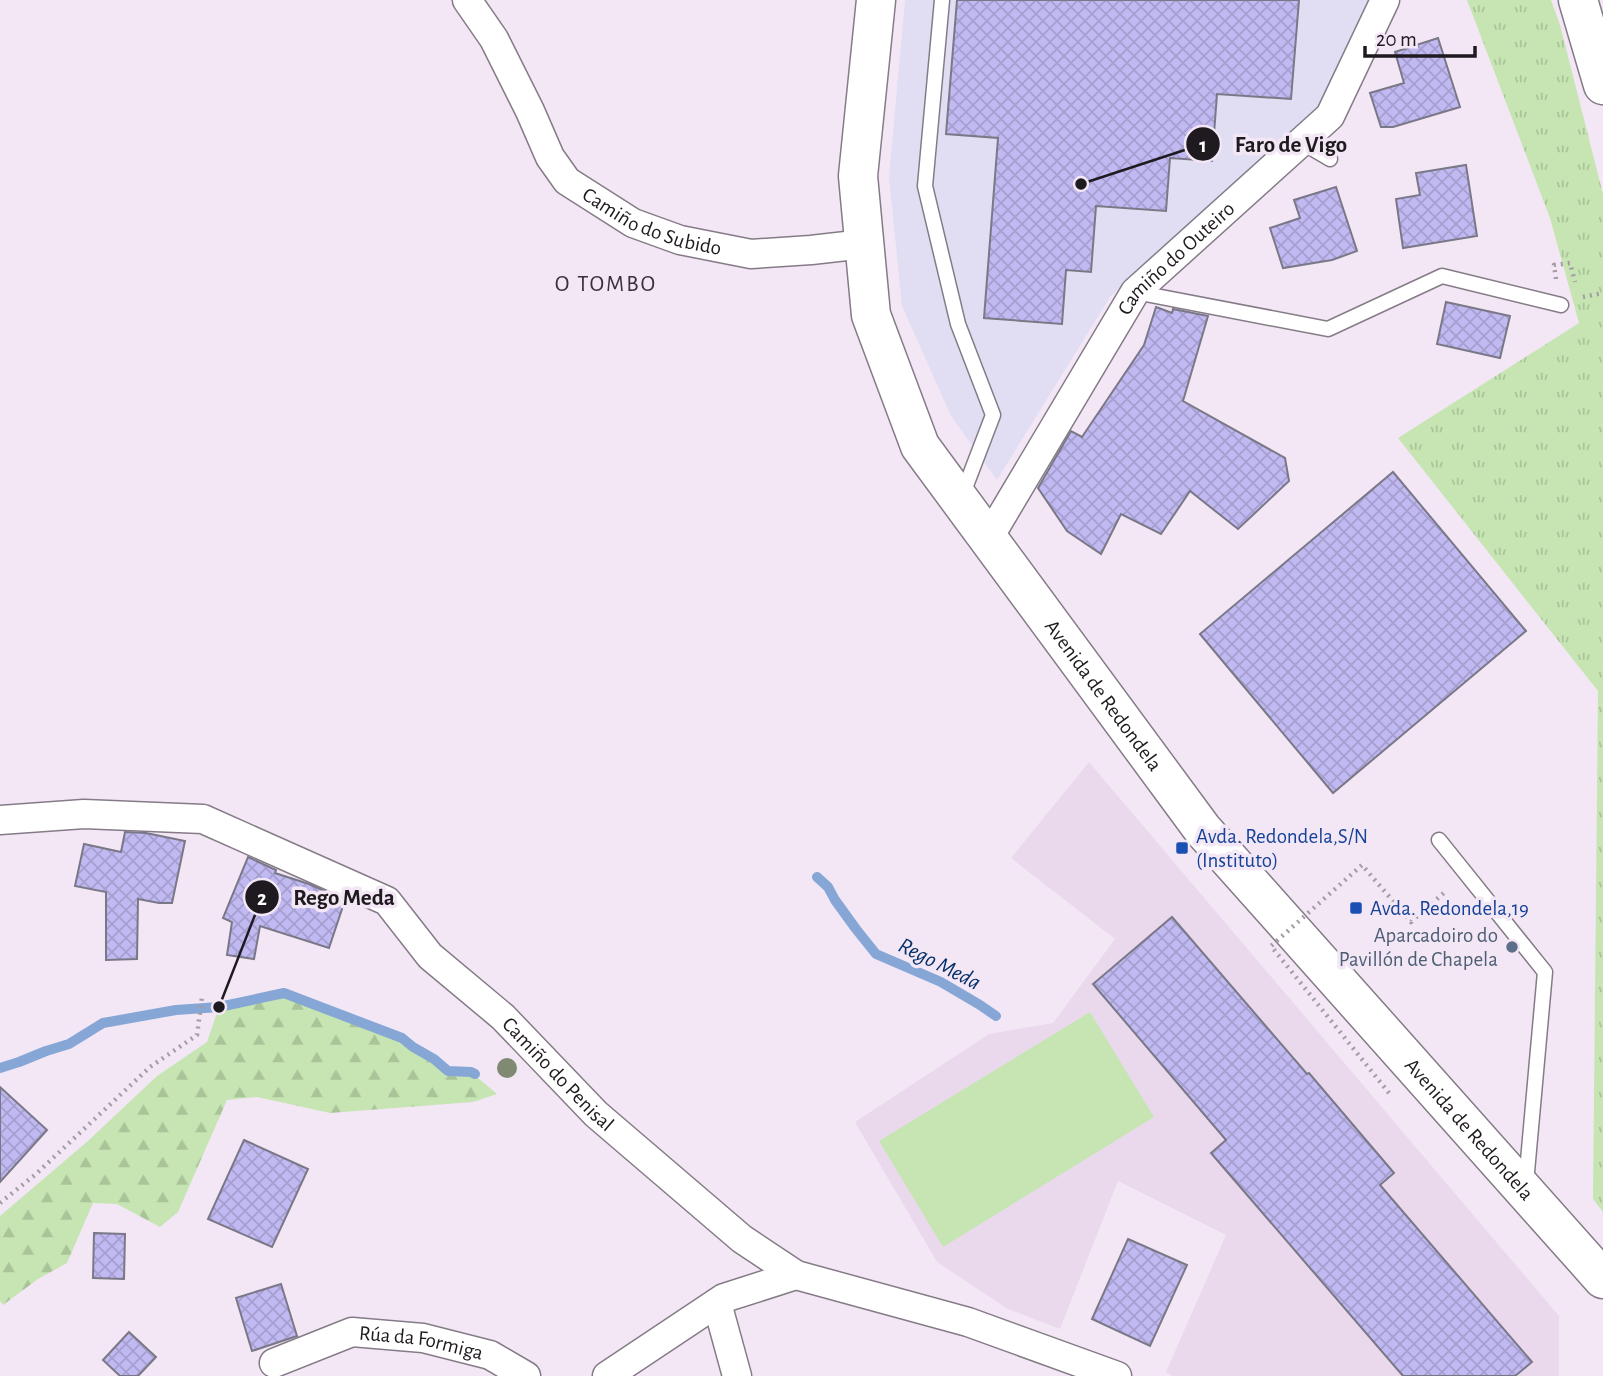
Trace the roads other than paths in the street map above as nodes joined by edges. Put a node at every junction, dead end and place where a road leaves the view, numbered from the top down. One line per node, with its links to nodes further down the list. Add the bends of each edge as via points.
1 (467, 0): 9 (street, Camiño do Subido, via 494,39 550,157 567,181 633,223 680,240 751,254)
2 (876, 0): 9 (highway, Avenida de Redondela, via 858,176)
3 (942, 0): 12 (lane, via 925,186 958,324 993,415)
4 (1385, 0): 7 (street, Camiño do Outeiro, via 1330,116)
5 (1578, 0): 6 (highway)
6 (1603, 85)
7 (1301, 142): 8 (lane); 10 (street, Camiño do Outeiro)
8 (1330, 159)
9 (864, 244): 12 (highway, Avenida de Redondela, via 871,315 910,420 920,446)
10 (1135, 292): 11 (lane, via 1328,329 1441,276); 13 (street, Camiño do Outeiro)
11 (1560, 305)
12 (960, 501): 13 (highway, Avenida de Redondela)
13 (988, 539): 16 (highway, Avenida de Redondela, via 1203,830)
14 (0, 820): 17 (street, Camiño do Penisal, via 84,814 204,819 387,901 429,956 503,1017 607,1123 742,1239)
15 (1439, 840): 16 (lane, via 1545,972)
16 (1525, 1191): 18 (highway, Avenida de Redondela)
17 (796, 1275): 19 (street); 24 (street, Camiño do Penisal, via 968,1322)
18 (1603, 1279)
19 (717, 1303): 22 (street); 23 (street)
20 (274, 1363): 21 (street, Rúa da Formiga, via 352,1332 423,1338 490,1355)
21 (526, 1376)
22 (607, 1376)
23 (737, 1376)
24 (1117, 1376)

